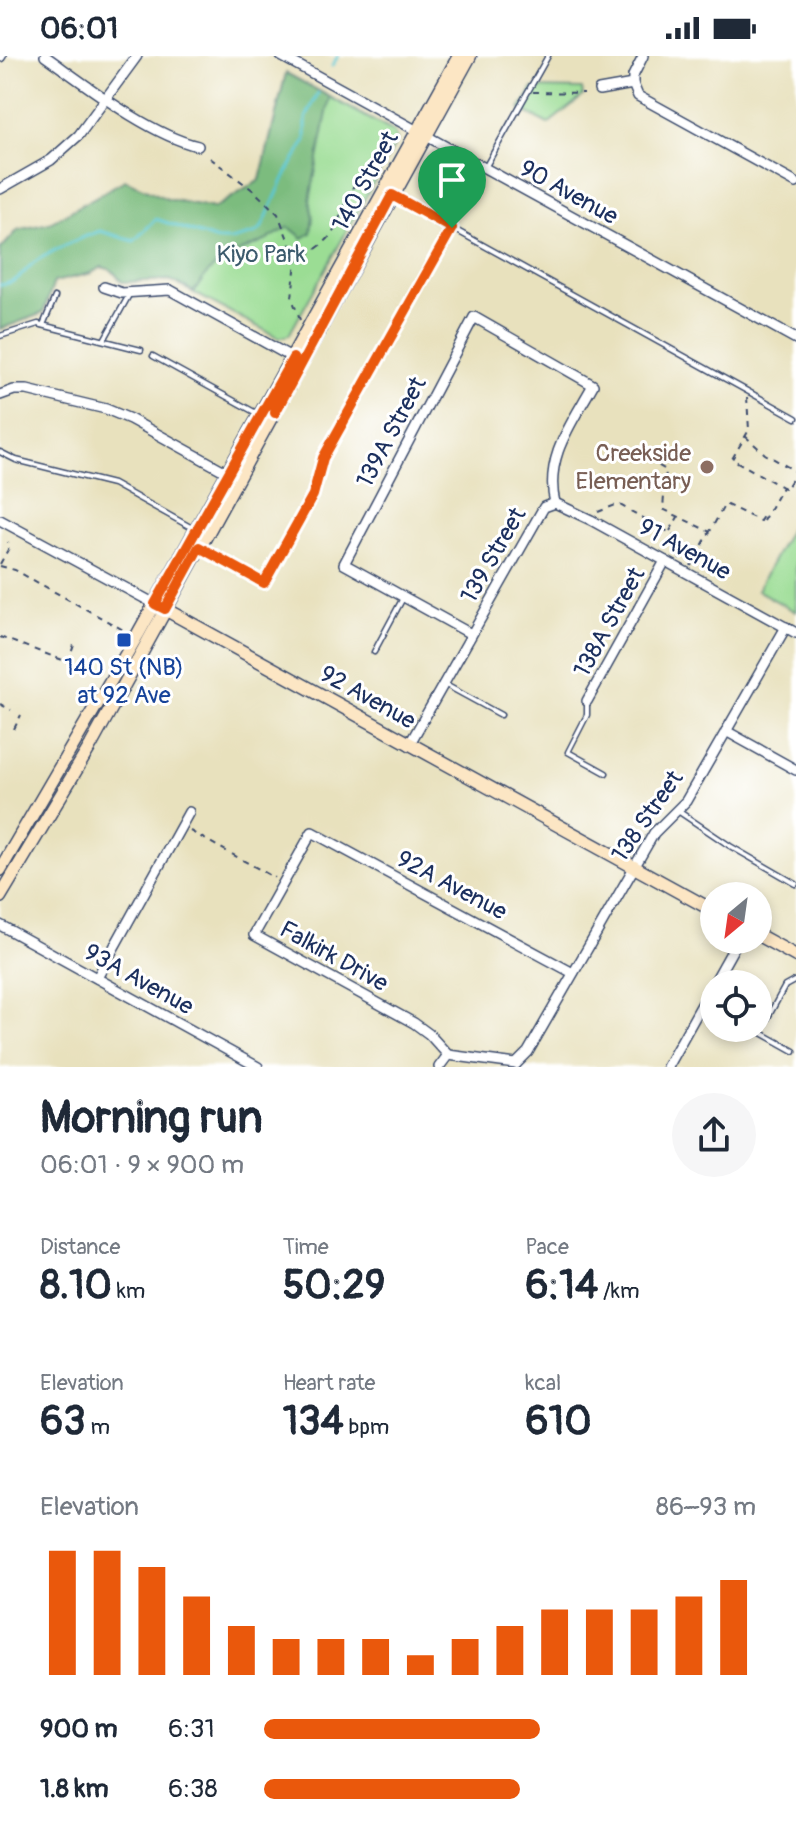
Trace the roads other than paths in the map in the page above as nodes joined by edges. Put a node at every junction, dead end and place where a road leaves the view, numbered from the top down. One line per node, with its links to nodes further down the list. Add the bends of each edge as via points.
1 (45, 56): 10 (street)
2 (137, 56): 10 (street)
3 (281, 56): 11 (street, 90 Avenue)
4 (459, 56): 11 (main road, 140 Street)
5 (470, 56): 11 (main road, 140 Street)
6 (548, 56): 13 (lane)
7 (643, 56): 8 (street)
8 (633, 84): 9 (street); 14 (street, via 638,96)
9 (599, 90)
10 (106, 100): 12 (street); 15 (street, via 67,147)
11 (421, 133): 13 (street, 90 Avenue); 16 (main road, 140 Street); 27 (main road, 140 Street)
12 (198, 146)
13 (485, 168): 23 (street, 90 Avenue)
14 (796, 183)
15 (0, 189)
16 (392, 195): 17 (lane); 30 (main road, 140 Street)
17 (452, 228): 32 (lane); 38 (lane, via 323,458 313,495 264,583)
18 (104, 287): 19 (street)
19 (130, 293): 24 (lane); 27 (street, via 170,290)
20 (55, 297): 21 (lane)
21 (43, 325): 22 (lane); 24 (lane)
22 (0, 336)
23 (796, 339)
24 (104, 340): 25 (lane)
25 (141, 350)
26 (153, 356): 31 (lane)
27 (293, 358): 30 (main road, via 296,365); 31 (main road, 140 Street)
28 (593, 385): 35 (street, 139 Street, via 553,461); 40 (street, 139A Street, via 474,317 344,564)
29 (3, 393): 34 (street, via 27,390 113,411)
30 (275, 413): 38 (main road, 140 Street)
31 (260, 415): 34 (main road, 140 Street)
32 (796, 418)
33 (0, 452): 37 (lane, via 113,484)
34 (228, 473): 37 (main road, 140 Street)
35 (555, 503): 39 (street, 91 Avenue); 44 (street, 139 Street, via 544,507)
36 (0, 520): 41 (street, 92 Avenue)
37 (196, 530): 41 (main road, 140 Street)
38 (199, 547): 41 (main road, 140 Street)
39 (665, 561): 42 (street, 91 Avenue); 47 (street, 138A Street)
40 (404, 597): 44 (street); 45 (lane)
41 (160, 607): 50 (main road, 92 Avenue); 57 (main road, 140 Street); 59 (main road, 140 Street, via 91,745)
42 (786, 627): 43 (street, 91 Avenue); 49 (street, 138 Street)
43 (796, 633)
44 (471, 634): 46 (street, 139 Street)
45 (374, 652)
46 (444, 684): 48 (lane); 50 (street, 139 Street)
47 (587, 701): 52 (lane, via 587,715 568,752)
48 (501, 715)
49 (726, 731): 51 (street); 53 (street, 138 Street)
50 (409, 745): 56 (main road, 92 Avenue)
51 (796, 770)
52 (606, 773)
53 (676, 810): 56 (street, 138 Street, via 654,833); 58 (lane)
54 (189, 812): 66 (street)
55 (312, 832): 65 (street, 92A Avenue); 69 (street, Falkirk Drive, via 254,935 414,1023)
56 (634, 868): 60 (main road, 92 Avenue); 65 (street, 138 Street)
57 (0, 870)
58 (796, 884)
59 (0, 897)
60 (700, 903)
61 (0, 925): 66 (street, 93A Avenue)
62 (772, 942): 63 (main road)
63 (795, 953)
64 (730, 954): 73 (street)
65 (573, 973): 70 (street, 138 Street)
66 (97, 978): 71 (street, 93A Avenue)
67 (796, 980): 68 (lane, via 785,986 760,1032)
68 (794, 1051)
69 (448, 1055): 70 (street); 72 (street)
70 (516, 1066)
71 (258, 1067)
72 (439, 1067)
73 (667, 1067)

